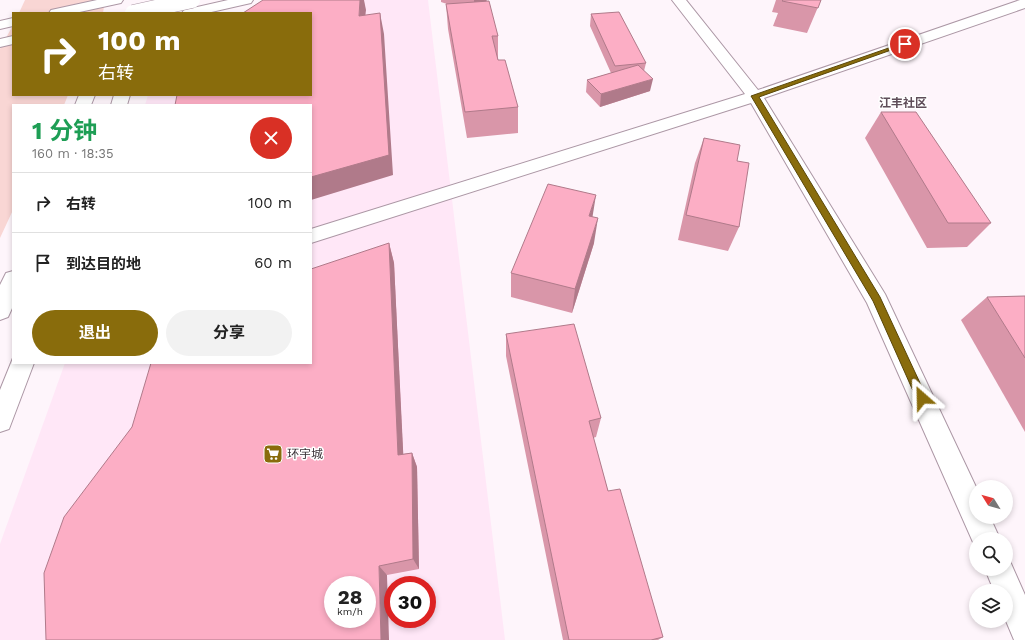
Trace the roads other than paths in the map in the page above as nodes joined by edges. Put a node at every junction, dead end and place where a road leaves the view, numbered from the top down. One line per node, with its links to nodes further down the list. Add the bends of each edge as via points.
1 (117, 0): 7 (street); 8 (street)
2 (152, 0): 10 (street)
3 (192, 0): 9 (street, bridge)
4 (246, 0): 11 (street)
5 (679, 0): 16 (street)
6 (1025, 3): 16 (street)
7 (61, 12)
8 (116, 12)
9 (138, 12)
10 (151, 12)
11 (193, 12)
12 (12, 22): 13 (street)
13 (0, 25)
14 (12, 40): 15 (street)
15 (0, 43)
16 (755, 96): 17 (street); 22 (street, via 877,300)
17 (312, 236)
18 (12, 281): 19 (street)
19 (0, 311)
20 (22, 364): 21 (street)
21 (0, 421)
22 (983, 532)
23 (1002, 576): 24 (street)
24 (1025, 630)

